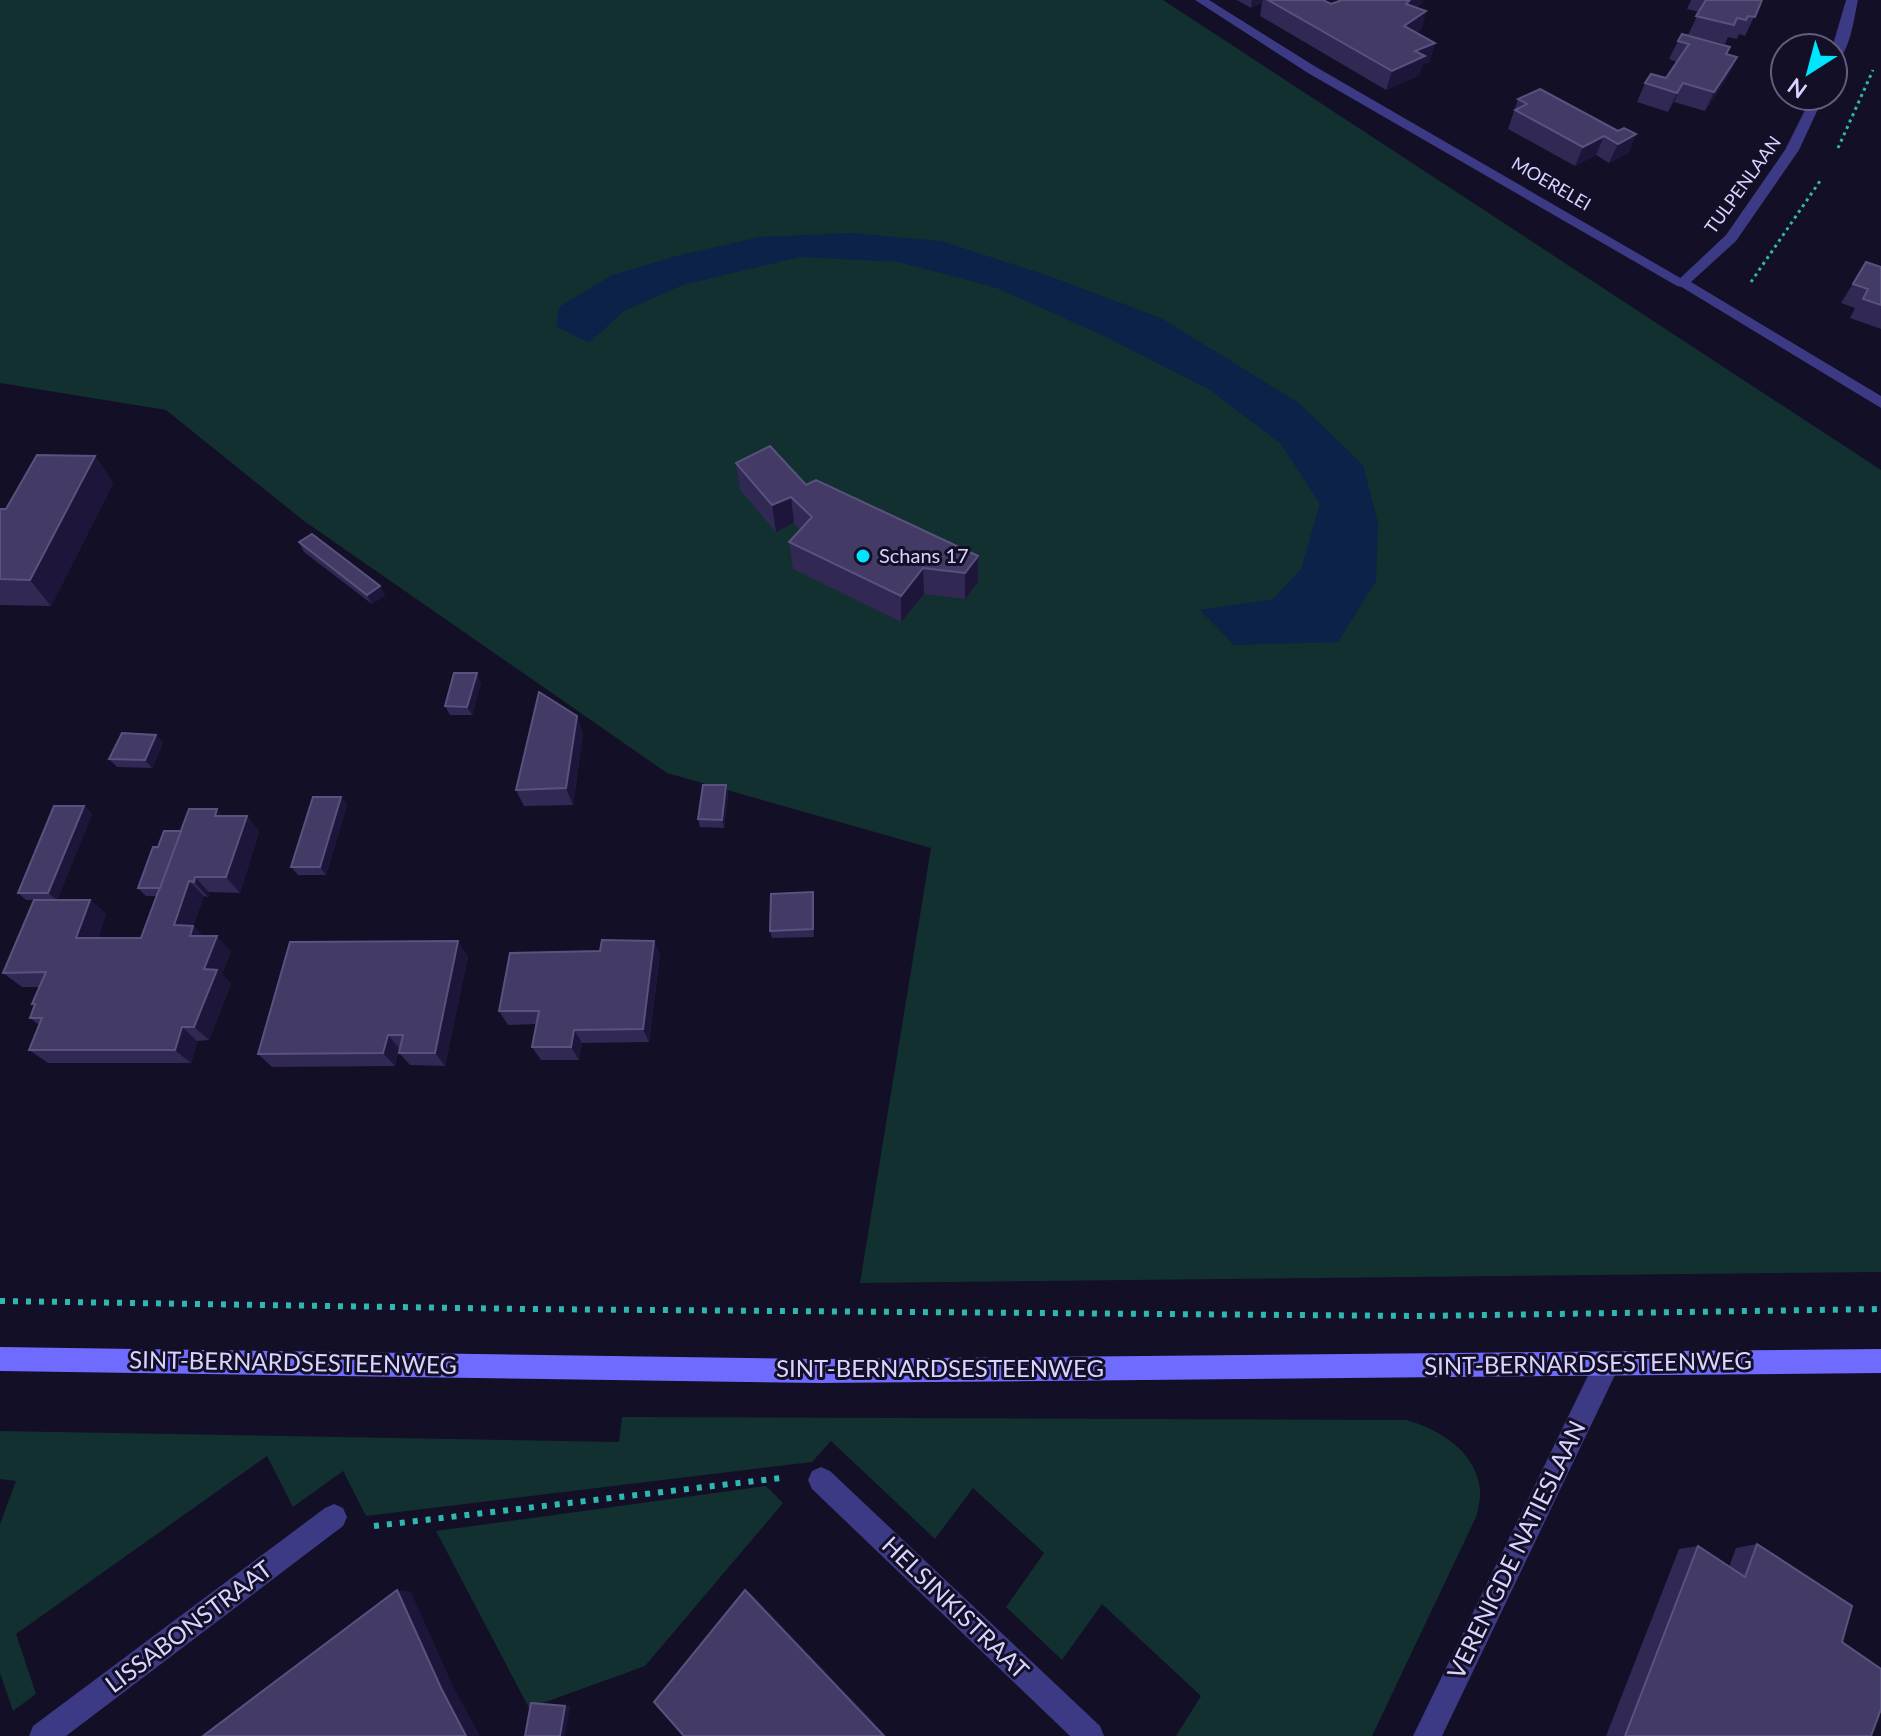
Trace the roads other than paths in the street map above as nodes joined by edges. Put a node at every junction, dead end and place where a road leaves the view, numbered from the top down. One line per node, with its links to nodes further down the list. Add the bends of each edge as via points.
1 (1201, 0): 5 (street, MOERELEI, via 1312,70)
2 (1852, 0): 3 (street)
3 (1844, 32)
4 (1810, 112): 5 (street, TULPENLAAN, via 1792,150 1731,238)
5 (1682, 283): 6 (street, MOERELEI)
6 (1881, 403)
7 (0, 1359): 9 (main road, SINT-BERNARDSESTEENWEG, via 819,1371)
8 (1881, 1361): 9 (main road, SINT-BERNARDSESTEENWEG)
9 (1607, 1364): 14 (street, VERENIGDE NATIESLAAN)
10 (821, 1480): 13 (street, HELSINKISTRAAT)
11 (334, 1517): 12 (street, LISSABONSTRAAT)
12 (43, 1736)
13 (1090, 1736)
14 (1427, 1736)

